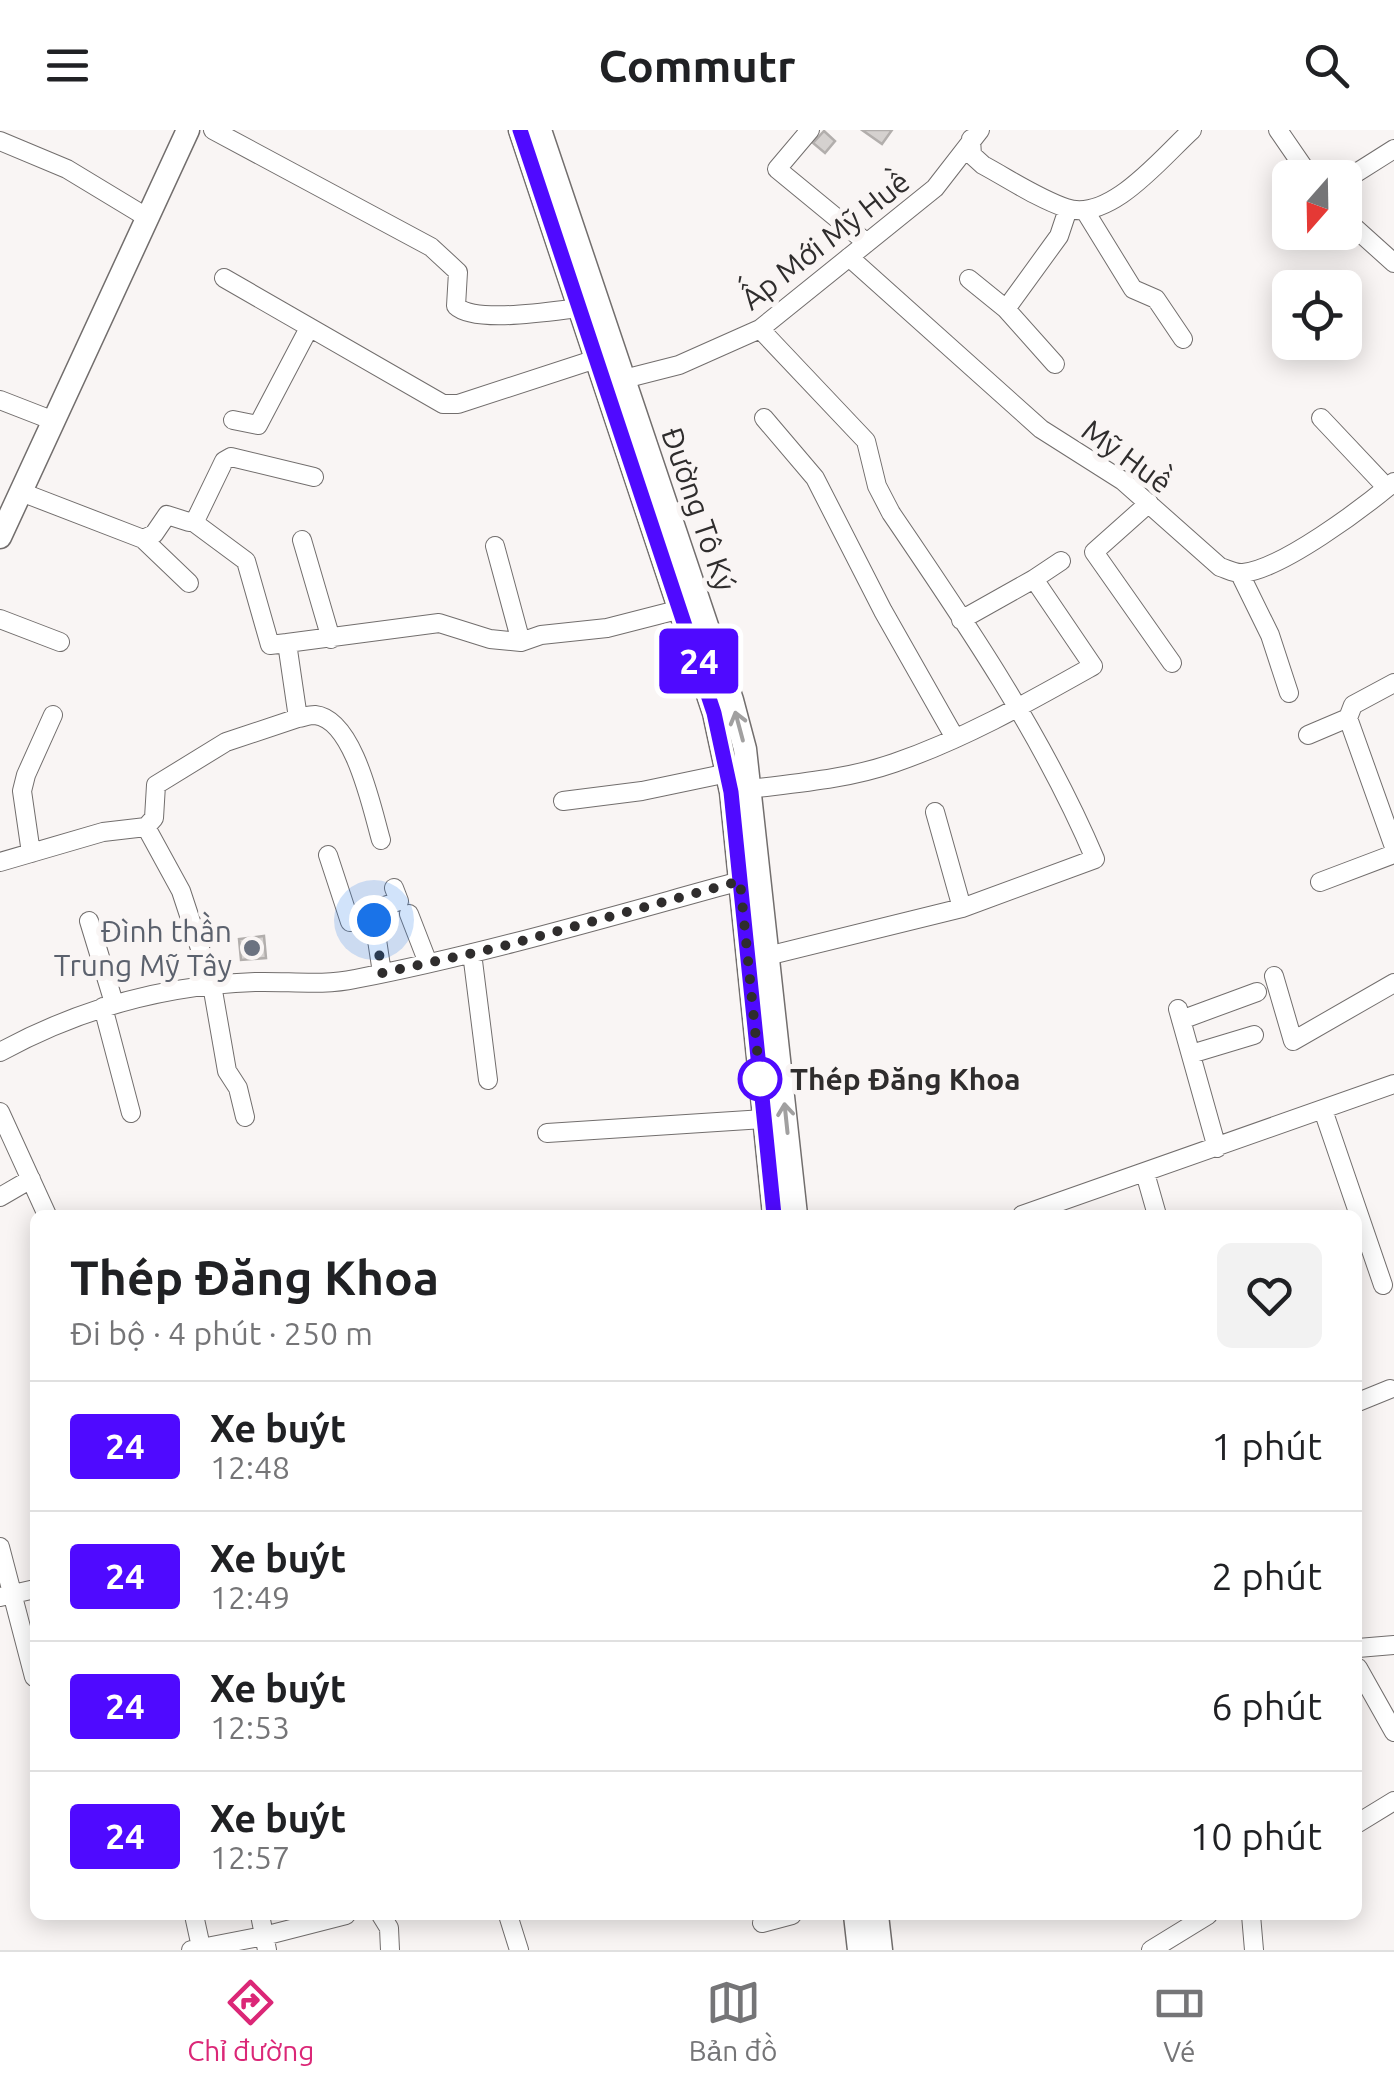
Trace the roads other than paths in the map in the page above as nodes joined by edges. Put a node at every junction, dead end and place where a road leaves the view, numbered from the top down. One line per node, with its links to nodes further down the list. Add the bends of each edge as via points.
1 (188, 130): 14 (main road)
2 (212, 130): 21 (street, via 430,247 458,272 456,306 463,312)
3 (520, 130): 21 (main road, Đường Tô Ký)
4 (540, 130): 28 (main road, Đường Tô Ký)
5 (810, 130): 16 (street, via 777,170)
6 (1192, 130): 13 (street, via 1118,198 1103,208)
7 (1278, 130): 11 (street)
8 (976, 135): 13 (street, via 972,155 983,165); 16 (street, Ấp Mới Mỹ Huề, via 934,188)
9 (0, 141): 14 (street, via 67,169)
10 (1394, 149): 12 (street)
11 (1299, 160)
12 (1362, 169)
13 (1076, 210): 22 (street); 25 (street, via 1133,289 1156,299)
14 (148, 218): 33 (main road)
15 (1362, 234): 18 (street)
16 (867, 243): 17 (street, Ấp Mới Mỹ Huề)
17 (850, 257): 24 (street, Ấp Mới Mỹ Huề); 37 (street, Mỹ Huề, via 1041,429)
18 (1394, 263)
19 (224, 278): 23 (street)
20 (969, 279): 22 (street)
21 (580, 308): 26 (main road, Đường Tô Ký)
22 (1006, 309): 27 (street)
23 (309, 328): 26 (street, via 443,404); 32 (street, via 258,425)
24 (760, 330): 28 (street, Ấp Mới Mỹ Huề); 49 (street, via 866,440 891,513)
25 (1183, 339)
26 (596, 359): 47 (main road, Đường Tô Ký)
27 (1055, 364)
28 (624, 379): 64 (main road, Đường Tô Ký, one-way to 28, via 732,700)
29 (0, 400): 33 (street)
30 (764, 418): 62 (street, via 815,478)
31 (1320, 418): 35 (street)
32 (233, 420)
33 (54, 421): 36 (main road)
34 (314, 477): 38 (street, via 231,457)
35 (1392, 484): 44 (street, via 1336,527)
36 (21, 492): 39 (main road); 40 (street)
37 (1149, 503): 44 (street, Mỹ Huề, via 1220,567); 54 (street, via 1094,552)
38 (192, 521): 40 (street, via 167,515); 53 (street, via 246,561)
39 (0, 537)
40 (143, 538): 46 (street)
41 (302, 540): 50 (street)
42 (496, 546): 52 (street)
43 (1062, 560): 45 (street)
44 (1240, 574): 56 (street)
45 (1034, 579): 49 (street); 57 (street, via 1094,666)
46 (190, 584)
47 (682, 608): 52 (street); 63 (main road, Đường Tô Ký)
48 (0, 619): 51 (street)
49 (961, 620): 57 (street)
50 (331, 639): 52 (street, via 439,624); 53 (street)
51 (60, 642)
52 (520, 642)
53 (278, 644): 59 (street)
54 (1172, 663)
55 (1394, 683): 60 (street, via 1353,705)
56 (1289, 693)
57 (1017, 708): 62 (street); 76 (street, via 1068,793 1095,858)
58 (53, 715): 70 (street, via 22,791)
59 (298, 718): 67 (street, via 226,742 156,785 154,818); 68 (street, via 316,715 329,722 358,757)
60 (1348, 718): 61 (street); 69 (street)
61 (1308, 735)
62 (955, 738): 64 (street, via 891,764)
63 (728, 773): 65 (street); 73 (main road, Đường Tô Ký)
64 (750, 789): 73 (main road, Đường Tô Ký)
65 (564, 801)
66 (935, 812): 76 (street)
67 (146, 827): 70 (street); 86 (street, via 181,891)
68 (381, 840)
69 (1394, 850): 74 (street)
70 (31, 853): 72 (street)
71 (328, 855): 77 (street, via 350,922)
72 (0, 862)
73 (750, 878): 80 (street); 81 (main road, Đường Tô Ký)
74 (1320, 882)
75 (394, 888): 77 (street, via 400,901)
76 (962, 908): 81 (street)
77 (371, 909): 83 (street)
78 (409, 914): 82 (street)
79 (89, 921): 88 (street)
80 (472, 952): 82 (street); 92 (street)
81 (758, 958): 98 (main road, Đường Tô Ký); 106 (main road, Đường Tô Ký, one-way to 81)
82 (428, 962): 83 (street)
83 (382, 973): 86 (street)
84 (1274, 976): 85 (street, via 1292,1042)
85 (1394, 983)
86 (212, 985): 88 (street); 97 (street, via 228,1070)
87 (1256, 992): 91 (street, via 1180,1014)
88 (109, 1005): 90 (street); 96 (street)
89 (1254, 1035): 91 (street)
90 (0, 1052)
91 (1191, 1054): 100 (street)
92 (488, 1080)
93 (1394, 1084): 94 (street)
94 (1323, 1110): 100 (street); 109 (street)
95 (0, 1112): 102 (street)
96 (131, 1113)
97 (245, 1117)
98 (764, 1119): 99 (street); 105 (main road, Đường Tô Ký)
99 (547, 1133)
100 (1217, 1148): 101 (street)
101 (1145, 1173): 107 (street); 108 (street)
102 (30, 1179): 103 (street); 104 (street)
103 (0, 1198)
104 (45, 1210)
105 (773, 1210)
106 (795, 1210)
107 (1037, 1210)
108 (1155, 1210)
109 (1357, 1210)
110 (1362, 1226): 111 (street)
111 (1383, 1285)
112 (1390, 1389): 113 (street)
113 (1362, 1400)
114 (0, 1547): 115 (street)
115 (6, 1596): 118 (street)
116 (1394, 1645): 117 (street)
117 (1362, 1648)
118 (30, 1665)
119 (1362, 1675): 120 (street)
120 (1394, 1732)
121 (1394, 1801): 122 (street)
122 (1362, 1821)
123 (194, 1920): 134 (street)
124 (332, 1920): 133 (street)
125 (384, 1920): 135 (street)
126 (510, 1920): 136 (street)
127 (773, 1920): 132 (street)
128 (856, 1920): 137 (main road)
129 (878, 1920): 138 (main road)
130 (1200, 1920): 139 (street)
131 (1251, 1920): 140 (street)
132 (762, 1923)
133 (265, 1943): 134 (street)
134 (196, 1949)
135 (390, 1950)
136 (519, 1950)
137 (859, 1950)
138 (881, 1950)
139 (1151, 1950)
140 (1254, 1950)

